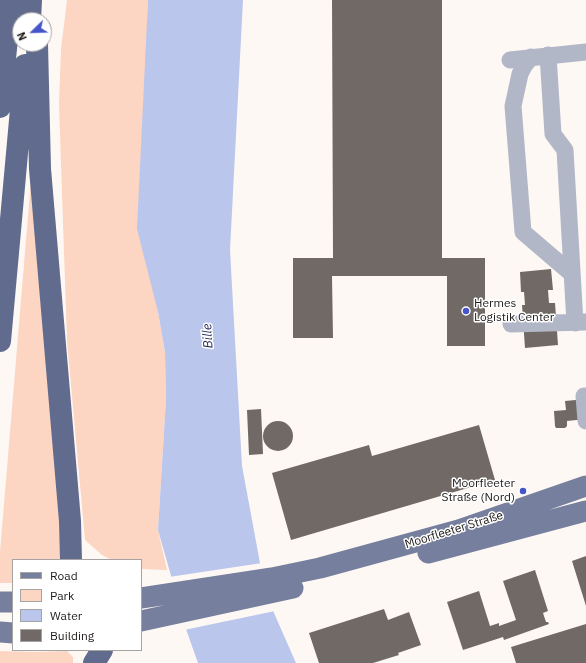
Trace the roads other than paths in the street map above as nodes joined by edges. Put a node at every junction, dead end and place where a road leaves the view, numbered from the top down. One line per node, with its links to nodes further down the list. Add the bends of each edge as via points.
1 (11, 0): 11 (highway)
2 (31, 0): 4 (highway)
3 (36, 0): 5 (highway)
4 (30, 12)
5 (36, 12)
6 (26, 52): 15 (highway)
7 (37, 52): 20 (highway, via 40,168)
8 (586, 52): 9 (lane)
9 (540, 56): 10 (lane); 12 (lane, via 553,134 565,150); 12 (lane, via 524,66 513,106 523,232)
10 (510, 60)
11 (0, 107)
12 (572, 274): 13 (lane)
13 (581, 323): 14 (lane)
14 (511, 324)
15 (0, 341)
16 (586, 396): 17 (lane)
17 (586, 420)
18 (586, 486): 22 (main road, Moorfleeter Straße)
19 (586, 511): 22 (main road, Moorfleeter Straße)
20 (71, 550): 21 (highway, via 75,549)
21 (83, 559)
22 (322, 574): 23 (main road)
23 (274, 585): 24 (main road); 27 (main road, via 165,617)
24 (150, 596)
25 (0, 602): 26 (main road)
26 (12, 602)
27 (142, 621)
28 (0, 632): 29 (main road)
29 (12, 633)
30 (85, 651): 32 (highway)
31 (101, 651): 33 (highway)
32 (83, 663)
33 (94, 663)

